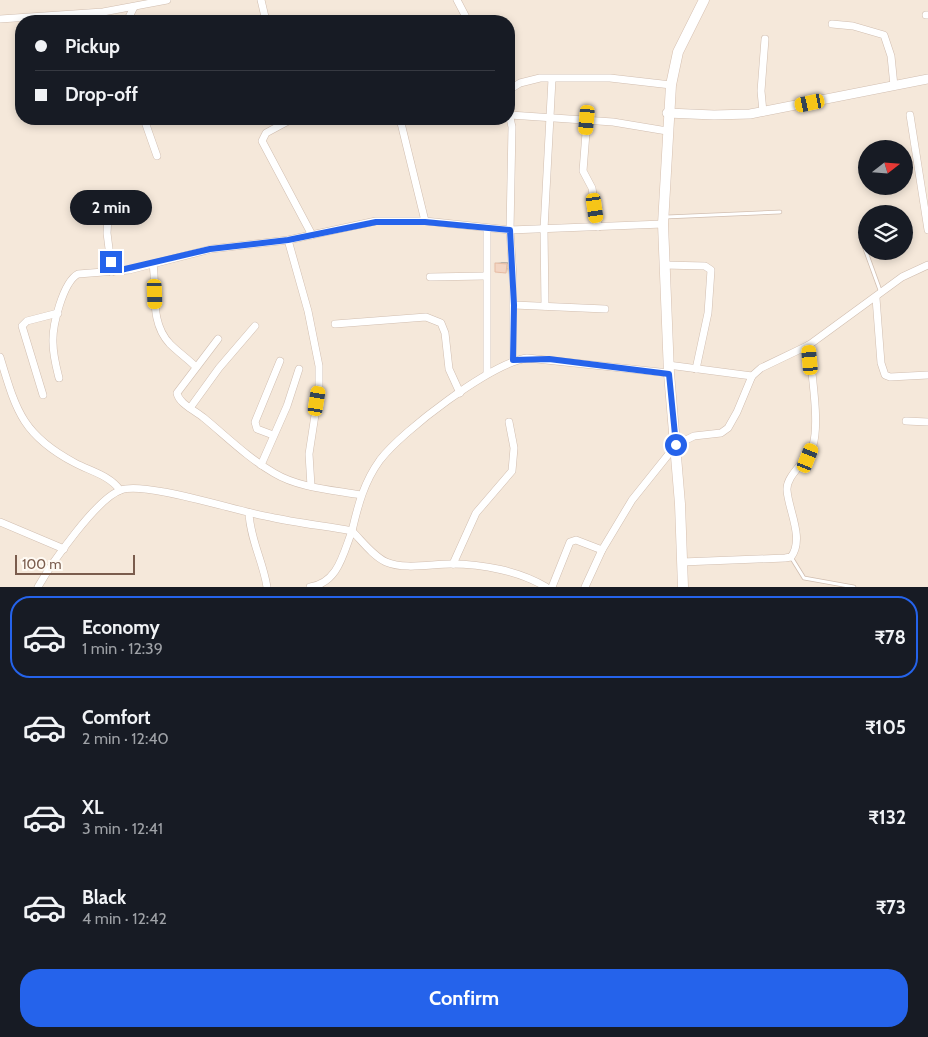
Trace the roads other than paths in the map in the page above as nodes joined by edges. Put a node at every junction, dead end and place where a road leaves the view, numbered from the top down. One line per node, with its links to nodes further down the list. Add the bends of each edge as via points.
1 (167, 0): 5 (street)
2 (260, 0): 8 (street)
3 (457, 0): 9 (street)
4 (704, 0): 16 (main road, via 678,52)
5 (134, 7): 6 (street); 7 (street)
6 (67, 15)
7 (130, 15)
8 (264, 15)
9 (465, 15)
10 (15, 19): 11 (street)
11 (0, 20)
12 (832, 24): 17 (street, via 884,35 891,56)
13 (765, 38): 19 (street, via 761,91)
14 (552, 79): 16 (street, via 610,78); 18 (street, via 529,80); 23 (street)
15 (928, 79): 17 (street)
16 (671, 85): 20 (main road)
17 (894, 86): 19 (street)
18 (515, 87)
19 (763, 112): 20 (street, via 714,116)
20 (667, 113): 29 (main road)
21 (515, 114): 23 (street)
22 (910, 115): 39 (street)
23 (549, 117): 24 (street); 37 (street)
24 (587, 120): 29 (street); 35 (street, via 583,171 592,188)
25 (146, 125): 30 (street)
26 (281, 125): 40 (street, via 266,133 262,141)
27 (401, 125): 34 (street)
28 (512, 125): 38 (street)
29 (667, 131): 33 (main road)
30 (157, 156)
31 (109, 201): 46 (street, via 107,233)
32 (780, 212): 33 (lane)
33 (663, 220): 35 (street); 44 (main road)
34 (425, 222): 36 (street); 40 (street, via 376,222)
35 (598, 227): 37 (street)
36 (487, 229): 38 (street); 47 (street)
37 (544, 229): 38 (street); 51 (street)
38 (510, 230): 50 (street)
39 (928, 230)
40 (312, 235): 41 (street)
41 (288, 240): 43 (street, via 210,249); 78 (street, via 319,366 319,389 309,454)
42 (868, 260): 49 (lane)
43 (153, 264): 46 (street); 61 (street, via 155,306 161,332)
44 (664, 264): 63 (main road); 64 (street, via 704,266 711,270 708,314)
45 (928, 265): 49 (street, via 902,277)
46 (112, 272): 53 (street, via 86,272 71,277)
47 (485, 276): 48 (street); 65 (street)
48 (430, 277)
49 (879, 296): 57 (street); 66 (street, via 881,362 885,375)
50 (514, 305): 51 (street); 59 (street)
51 (545, 306): 52 (street)
52 (605, 309)
53 (58, 313): 68 (street, via 52,341); 70 (street, via 27,321 22,326)
54 (335, 324): 69 (street, via 435,319 441,323 445,333 449,368)
55 (255, 326): 71 (street)
56 (218, 340): 61 (street)
57 (809, 345): 67 (street); 86 (street, via 814,443 808,458 789,477 786,488 795,525)
58 (0, 357): 79 (street, via 21,418 32,432 74,462 108,478)
59 (513, 360): 63 (street, via 549,359); 65 (street)
60 (280, 361): 75 (street, via 255,422 257,429)
61 (196, 367): 71 (street, via 177,393)
62 (299, 369): 75 (street)
63 (669, 369): 64 (street); 76 (main road)
64 (696, 369): 67 (street)
65 (487, 373): 69 (street)
66 (928, 375)
67 (752, 376): 76 (street, via 728,428 721,433 694,436)
68 (59, 378)
69 (460, 393): 80 (street, via 394,445 380,460)
70 (43, 395)
71 (190, 408): 77 (street)
72 (906, 421): 74 (street)
73 (509, 422): 88 (street, via 514,448 512,471 476,513)
74 (928, 422)
75 (273, 436): 77 (street)
76 (676, 445): 85 (street, via 632,500); 87 (main road)
77 (261, 465): 78 (street)
78 (311, 486): 80 (street)
79 (120, 490): 81 (street, via 144,488); 84 (street, via 110,496)
80 (361, 495): 83 (street)
81 (249, 513): 83 (street); 90 (street, via 250,528)
82 (0, 522): 84 (street)
83 (352, 531): 88 (street, via 386,562 401,565); 91 (street, via 336,571 328,581)
84 (64, 549): 89 (street)
85 (602, 550): 93 (street, via 576,540 570,542); 94 (street)
86 (791, 557): 87 (street); 96 (lane, via 804,578)
87 (682, 562): 95 (main road)
88 (453, 564): 92 (street, via 510,572)
89 (40, 587)
90 (268, 587)
91 (310, 587)
92 (546, 587)
93 (552, 587)
94 (585, 587)
95 (683, 587)
96 (854, 587)

